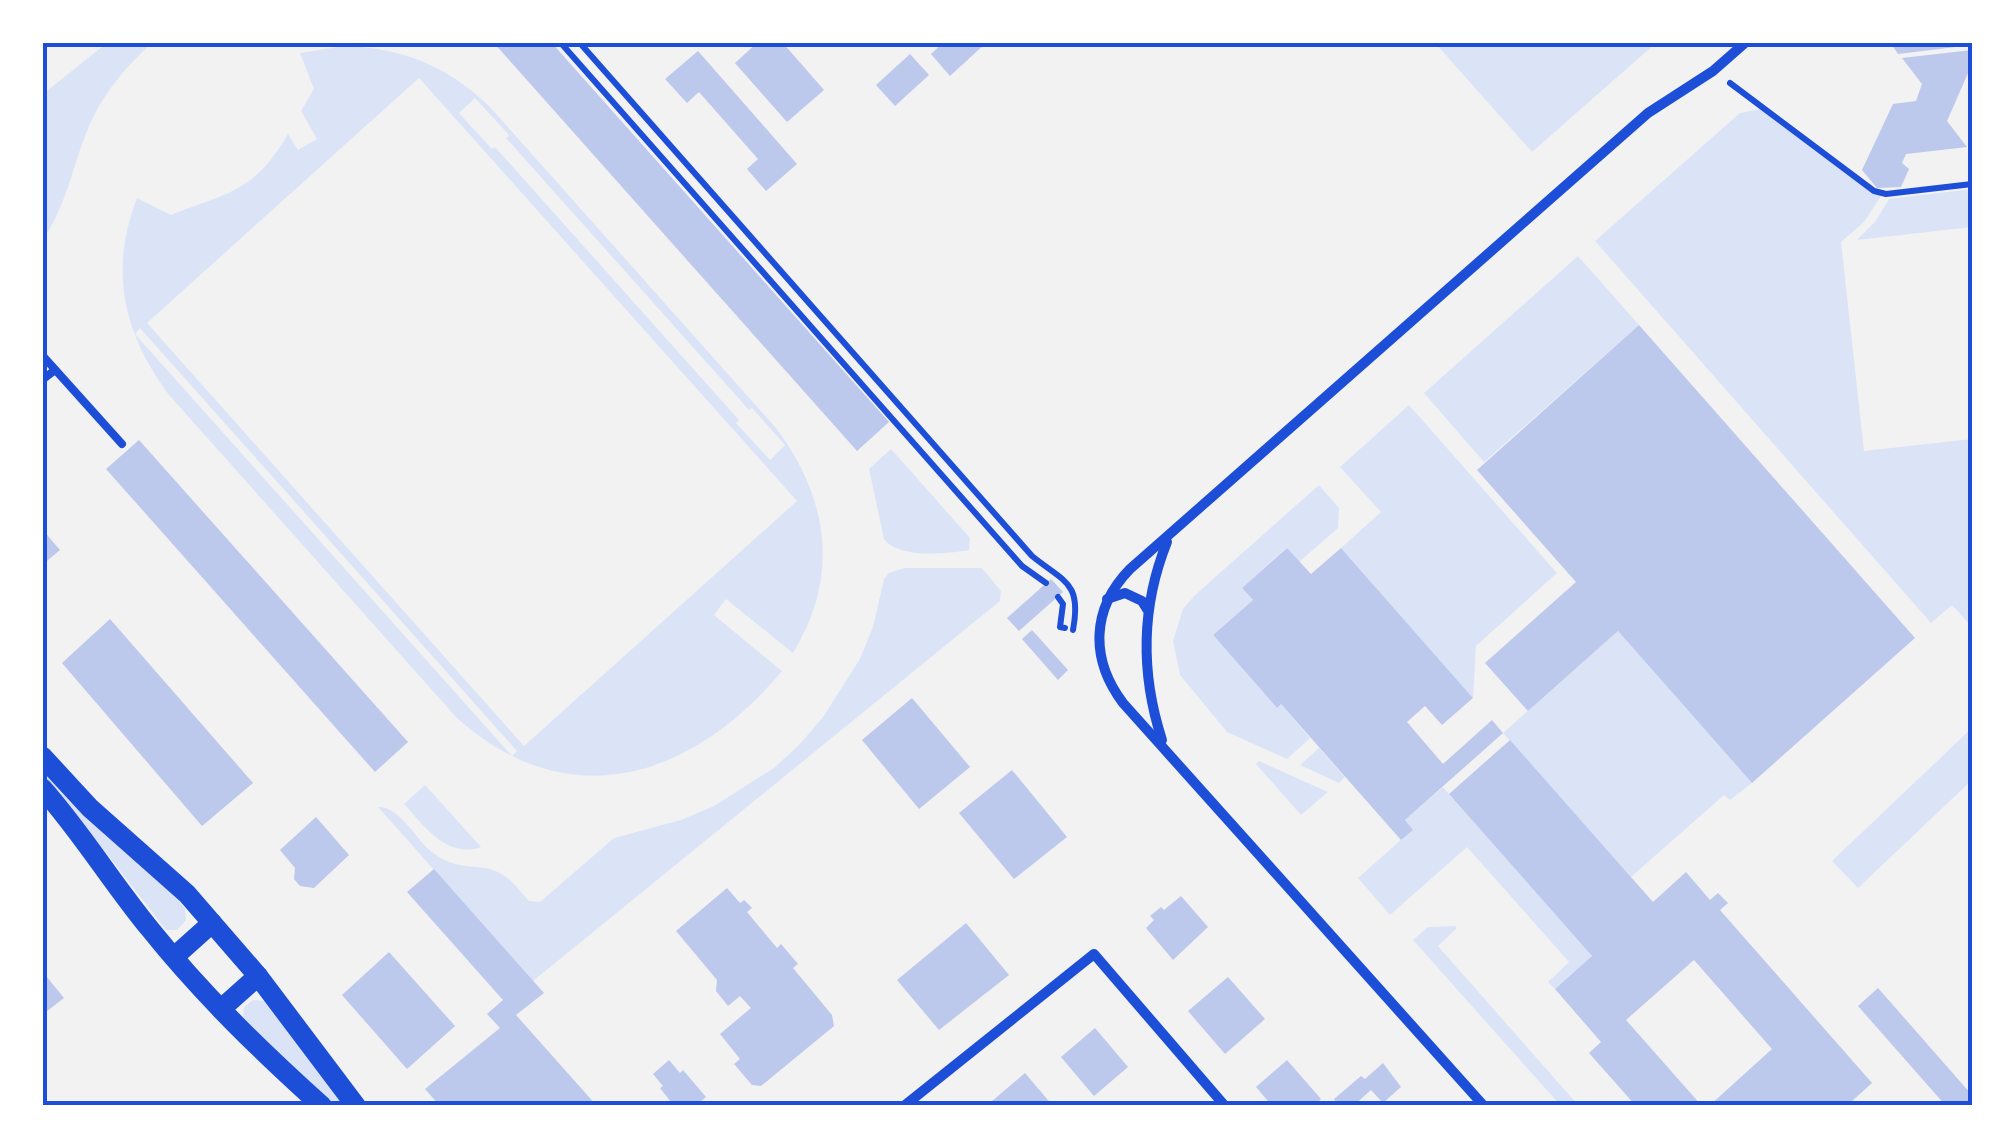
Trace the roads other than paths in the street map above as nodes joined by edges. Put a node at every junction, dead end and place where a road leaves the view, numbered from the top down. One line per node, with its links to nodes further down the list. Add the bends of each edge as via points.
1 (1746, 42): 6 (street, via 1648,112)
2 (42, 356): 3 (lane)
3 (55, 370): 4 (lane); 5 (lane)
4 (42, 380)
5 (122, 444)
6 (1169, 537): 7 (street); 8 (street)
7 (1108, 598): 8 (street, via 1126,592); 9 (street, via 1098,635 1104,672 1123,703)
8 (1148, 609): 9 (street, via 1148,685)
9 (1164, 745): 20 (street)
10 (42, 756): 12 (main road)
11 (42, 788): 13 (main road)
12 (212, 923): 13 (main road); 14 (main road)
13 (174, 957): 15 (main road)
14 (258, 976): 15 (main road); 17 (main road)
15 (221, 1010): 16 (main road)
16 (322, 1106)
17 (356, 1106)
18 (904, 1106): 19 (street, via 1094,954)
19 (1225, 1106)
20 (1484, 1106)

